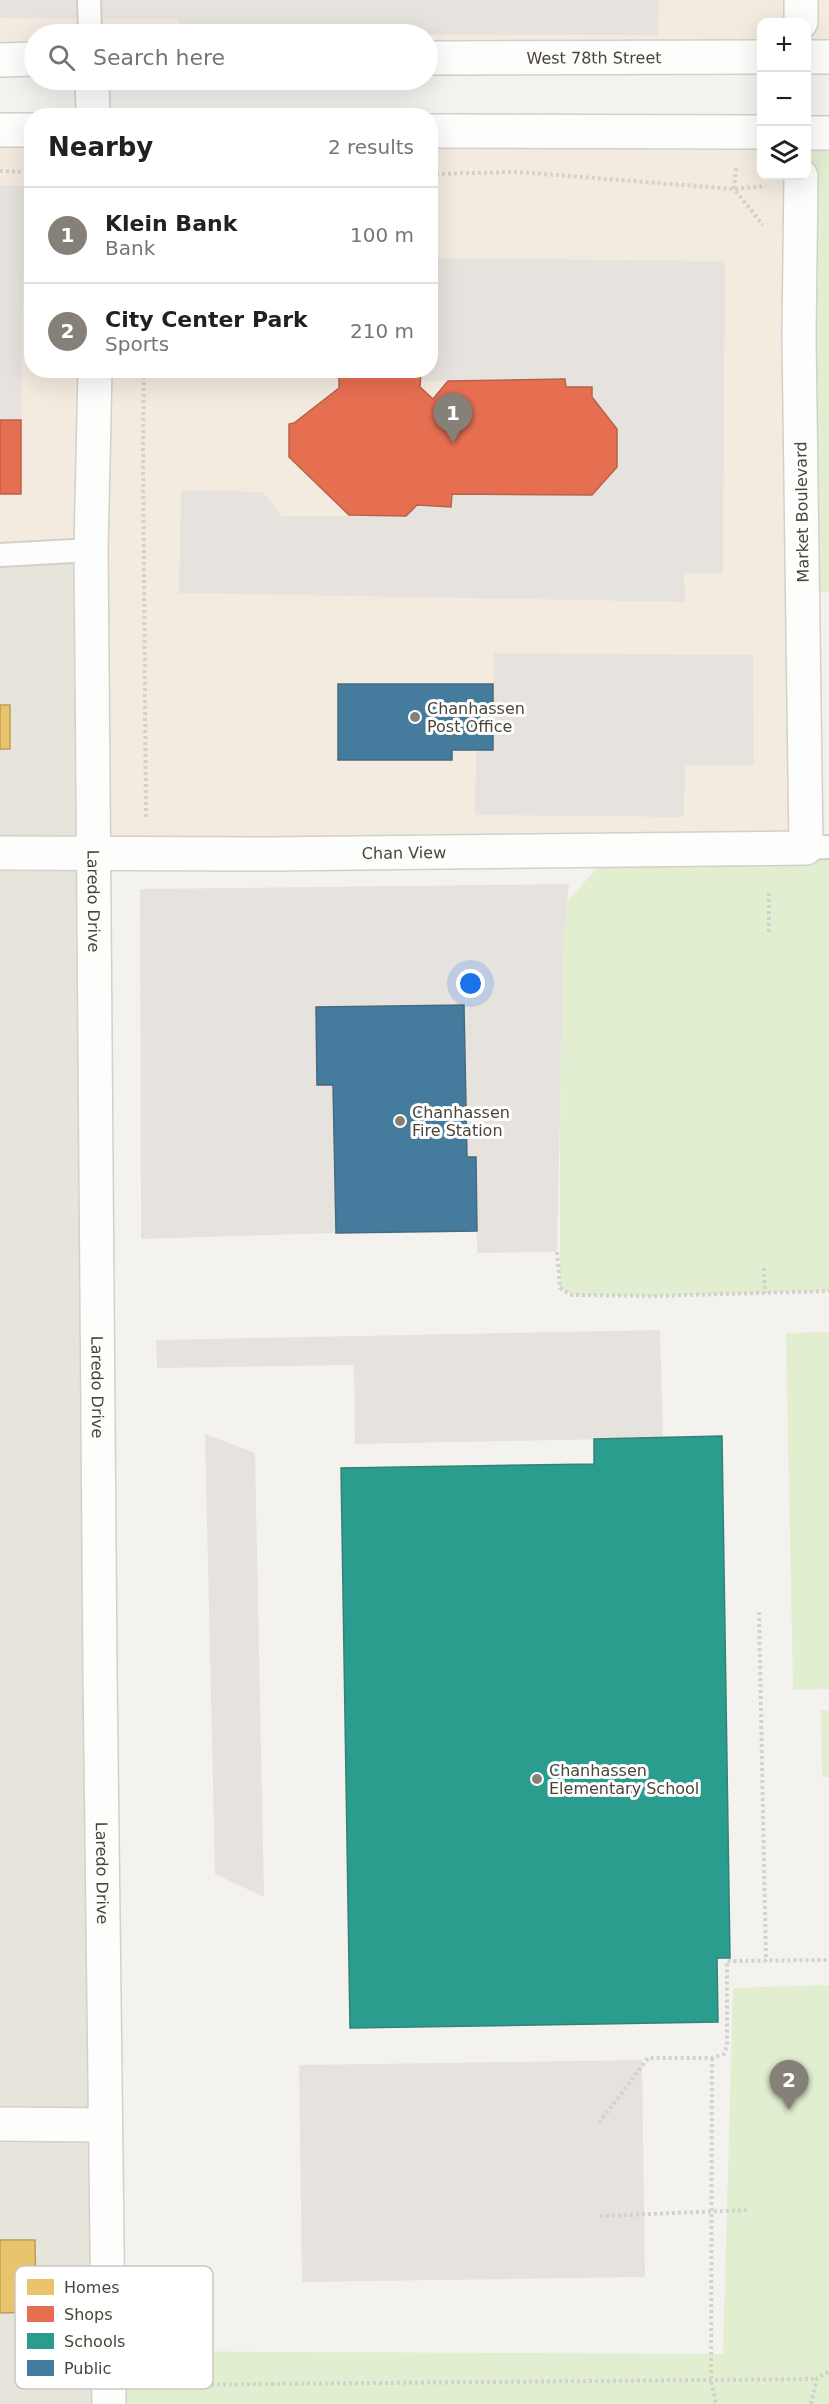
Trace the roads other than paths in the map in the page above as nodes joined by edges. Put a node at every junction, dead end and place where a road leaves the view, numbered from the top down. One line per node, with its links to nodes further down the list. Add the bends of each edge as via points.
1 (89, 0): 4 (lane)
2 (801, 0): 3 (street)
3 (801, 18)
4 (90, 24)
5 (757, 57): 8 (street, West 78th Street)
6 (811, 57): 7 (street)
7 (829, 57)
8 (438, 58)
9 (24, 59): 10 (street)
10 (0, 60)
11 (92, 90): 12 (street)
12 (93, 108)
13 (0, 130): 14 (street)
14 (24, 130)
15 (438, 131): 16 (street)
16 (757, 132)
17 (811, 133): 18 (street)
18 (829, 133)
19 (801, 180): 23 (street, Market Boulevard, via 799,336)
20 (95, 378): 21 (street, Laredo Drive)
21 (92, 550): 22 (lane); 24 (street, Laredo Drive)
22 (0, 555)
23 (818, 848): 24 (street, Chan View, via 282,854)
24 (94, 852): 25 (street, Chan View); 27 (street, Laredo Drive)
25 (0, 853)
26 (0, 2124): 27 (street)
27 (105, 2125): 28 (street, Laredo Drive)
28 (107, 2266)
29 (109, 2389): 30 (street, Laredo Drive)
30 (109, 2404)

